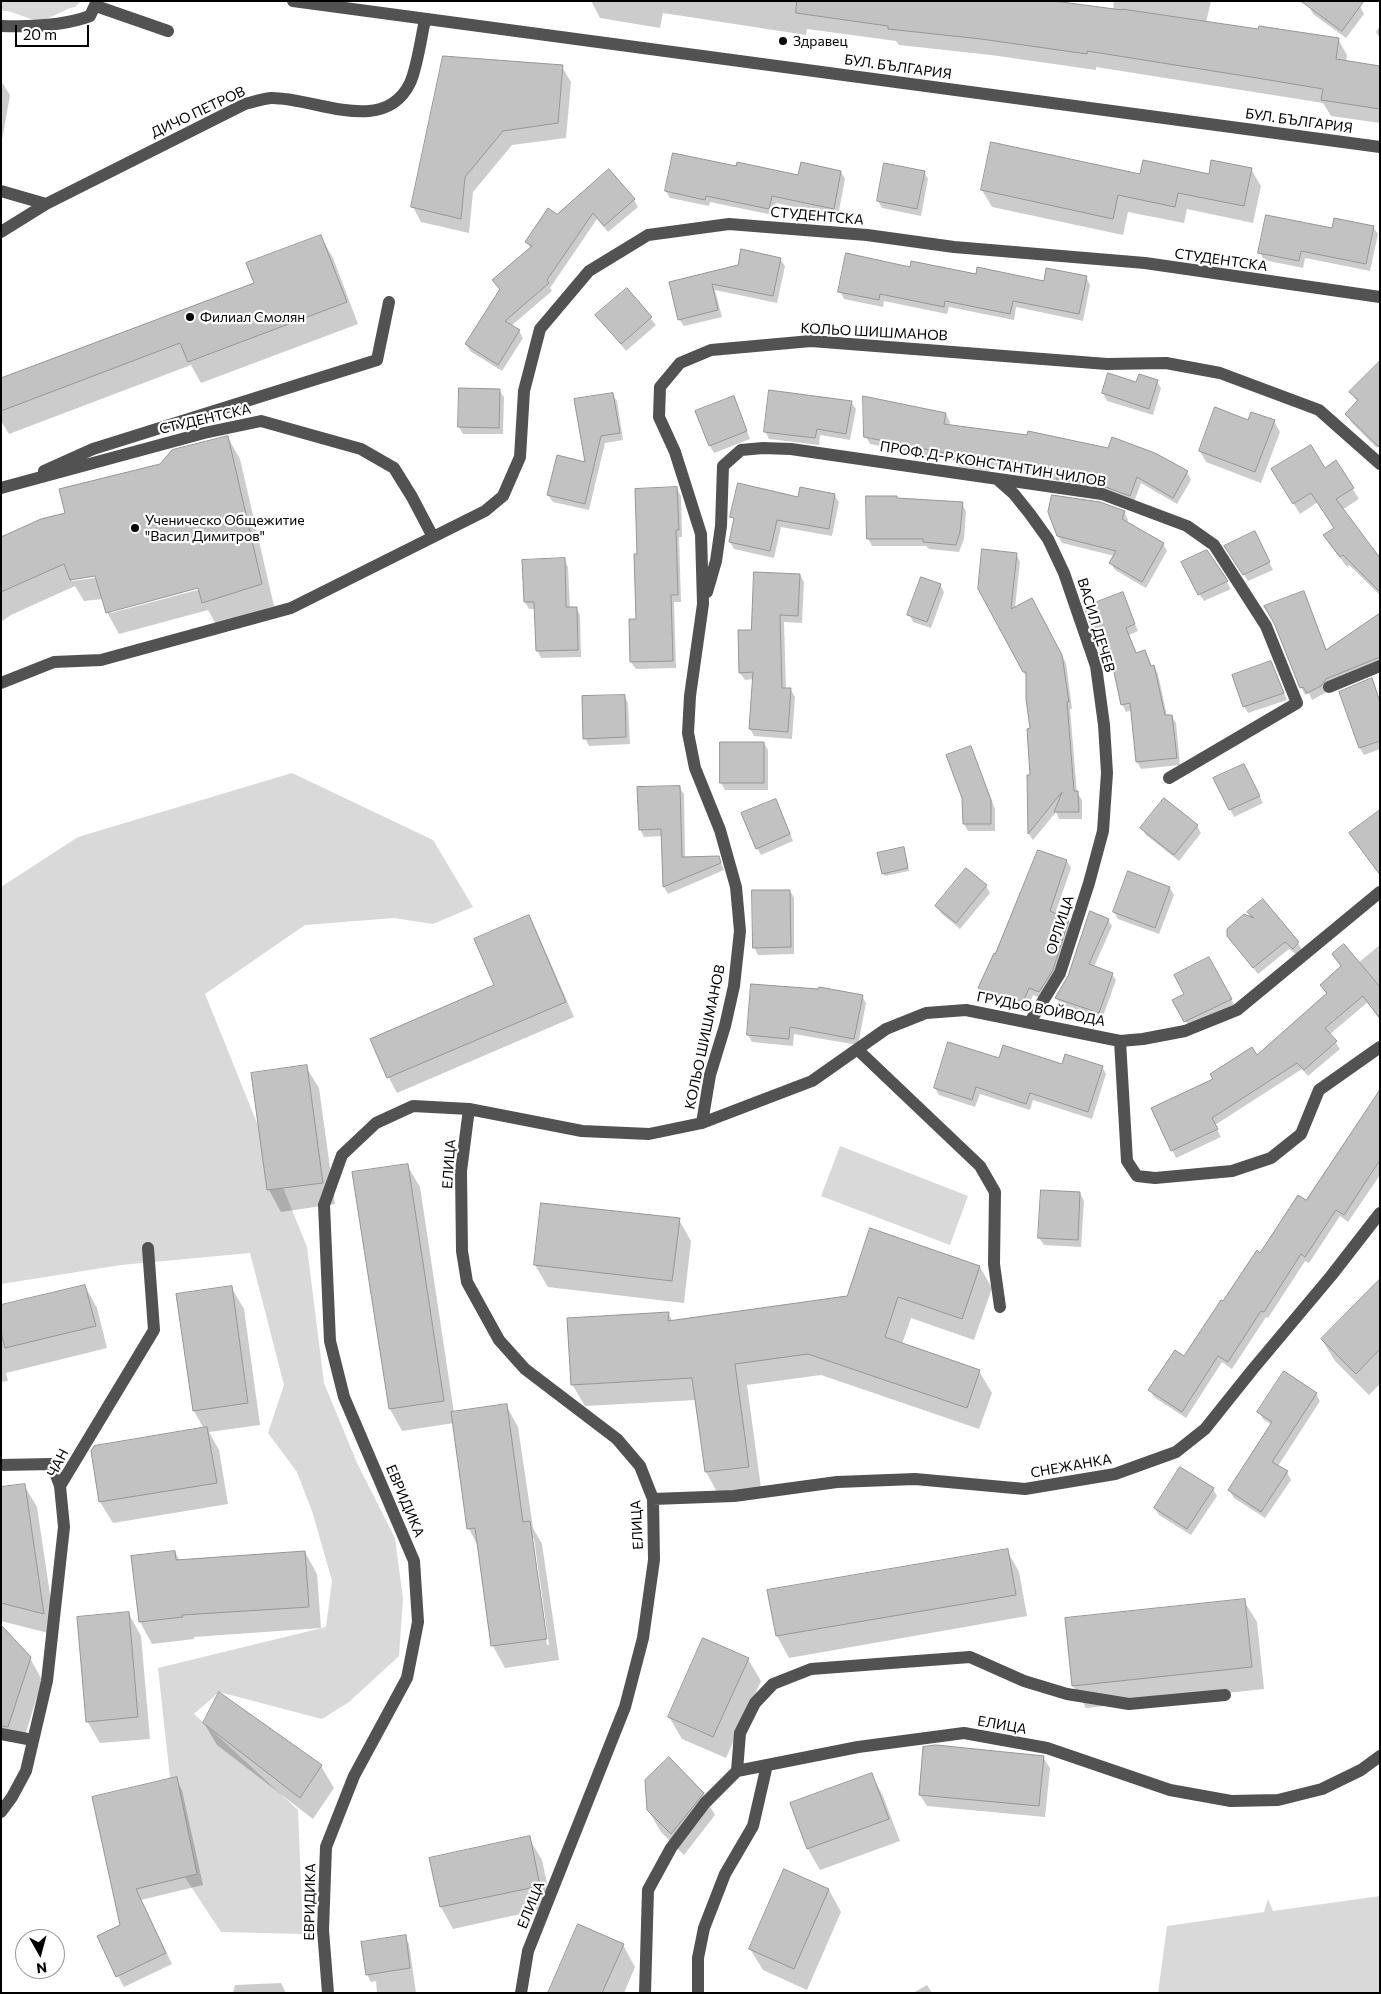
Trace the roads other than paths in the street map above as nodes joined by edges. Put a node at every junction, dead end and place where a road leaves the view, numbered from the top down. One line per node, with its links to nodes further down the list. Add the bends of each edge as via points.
1 (293, 1): 3 (street, БУЛ. БЪЛГАРИЯ)
2 (96, 4): 4 (street, via 90,16 82,19); 5 (street)
3 (425, 20): 6 (street, БУЛ. БЪЛГАРИЯ); 8 (street, ДИЧО ПЕТРОВ, via 411,81 404,94 387,105 368,112 356,112 271,98 245,104)
4 (1, 26)
5 (168, 31)
6 (1380, 147)
7 (1, 191): 8 (street)
8 (46, 204): 9 (street, ДИЧО ПЕТРОВ)
9 (1, 232)
10 (1380, 297): 15 (street, СТУДЕНТСКА, via 1145,264 954,247 857,234 729,224 648,235 589,271 540,330 524,390 520,458 503,496 485,511)
11 (389, 302): 14 (street, via 377,360 93,449)
12 (1380, 464): 16 (street, КОЛЬО ШИШМАНОВ, via 1319,410 1220,373 1166,363 1107,364 810,341 711,350 680,363 660,386 659,417 675,452 701,534)
13 (998, 479): 16 (street, ПРОФ. Д-Р КОНСТАНТИН ЧИЛОВ, via 791,449 742,450 723,466 716,561); 20 (street, ПРОФ. Д-Р КОНСТАНТИН ЧИЛОВ, via 1102,494 1186,526 1214,545 1266,626 1297,703); 21 (street, ВАСИЛ ДЕЧЕВ, via 1014,494 1048,540 1064,573 1096,666 1107,773)
14 (3, 489): 15 (street, СТУДЕНТСКА, via 204,433 260,421 361,449 394,468)
15 (433, 537): 18 (street, СТУДЕНТСКА, via 291,608 101,660 54,662)
16 (703, 604): 28 (street, КОЛЬО ШИШМАНОВ, via 688,733 695,768 720,830 736,887 740,931 734,986 710,1075)
17 (1380, 666): 19 (street)
18 (1, 683)
19 (1330, 687)
20 (1169, 778)
21 (1103, 831): 23 (street, ОРЛИЦА, via 1060,973)
22 (1380, 892): 24 (street, ГРУДЬО ВОЙВОДА, via 1237,1010 1185,1031)
23 (1030, 1022): 24 (street, ГРУДЬО ВОЙВОДА); 26 (street, ГРУДЬО ВОЙВОДА, via 966,1010 926,1013 886,1029)
24 (1120, 1041): 25 (street, via 1127,1162 1137,1176 1155,1178 1232,1171 1271,1158 1301,1134 1319,1090)
25 (1380, 1047)
26 (858, 1050): 28 (street, ГРУДЬО ВОЙВОДА, via 812,1081); 31 (street, via 980,1166 995,1192 994,1264)
27 (469, 1109): 28 (street, ГРУДЬО ВОЙВОДА, via 582,1131 649,1134); 34 (street, ЕЛИЦА, via 461,1171 462,1251 467,1282 499,1340 525,1370 617,1439 640,1466); 42 (street, ЕВРИДИКА, via 413,1106 376,1123 342,1155 324,1205 330,1341 344,1398 414,1561 418,1622 407,1678 354,1776 326,1847 322,1930)
28 (702, 1123)
29 (1380, 1213): 34 (street, СНЕЖАНКА, via 1205,1429 1176,1452 1115,1474 1025,1489 916,1479 837,1482 734,1496)
30 (148, 1248): 33 (street, ЧАН, via 154,1330)
31 (1000, 1307)
32 (1, 1465): 33 (street, via 52,1464)
33 (60, 1486): 37 (street, ЧАН, via 64,1527 56,1610 48,1681)
34 (653, 1499): 43 (street, ЕЛИЦА, via 654,1560 643,1638 625,1707 528,1951)
35 (1225, 1695): 40 (street, via 1129,1704 1067,1694 1024,1681 970,1657 811,1669 773,1684 755,1703 740,1733)
36 (1, 1734): 37 (street)
37 (33, 1740): 41 (street, ЧАН, via 26,1771)
38 (1380, 1756): 39 (street, ЕЛИЦА, via 1361,1770 1322,1789 1278,1800 1231,1801 1170,1790 1047,1748 964,1734 858,1747)
39 (767, 1765): 40 (street, ЕЛИЦА); 45 (street, via 753,1826 725,1874 704,1928 698,1958)
40 (737, 1771): 44 (street, via 705,1803 671,1848 648,1890)
41 (1, 1812)
42 (328, 1993)
43 (521, 1993)
44 (645, 1993)
45 (698, 1993)

